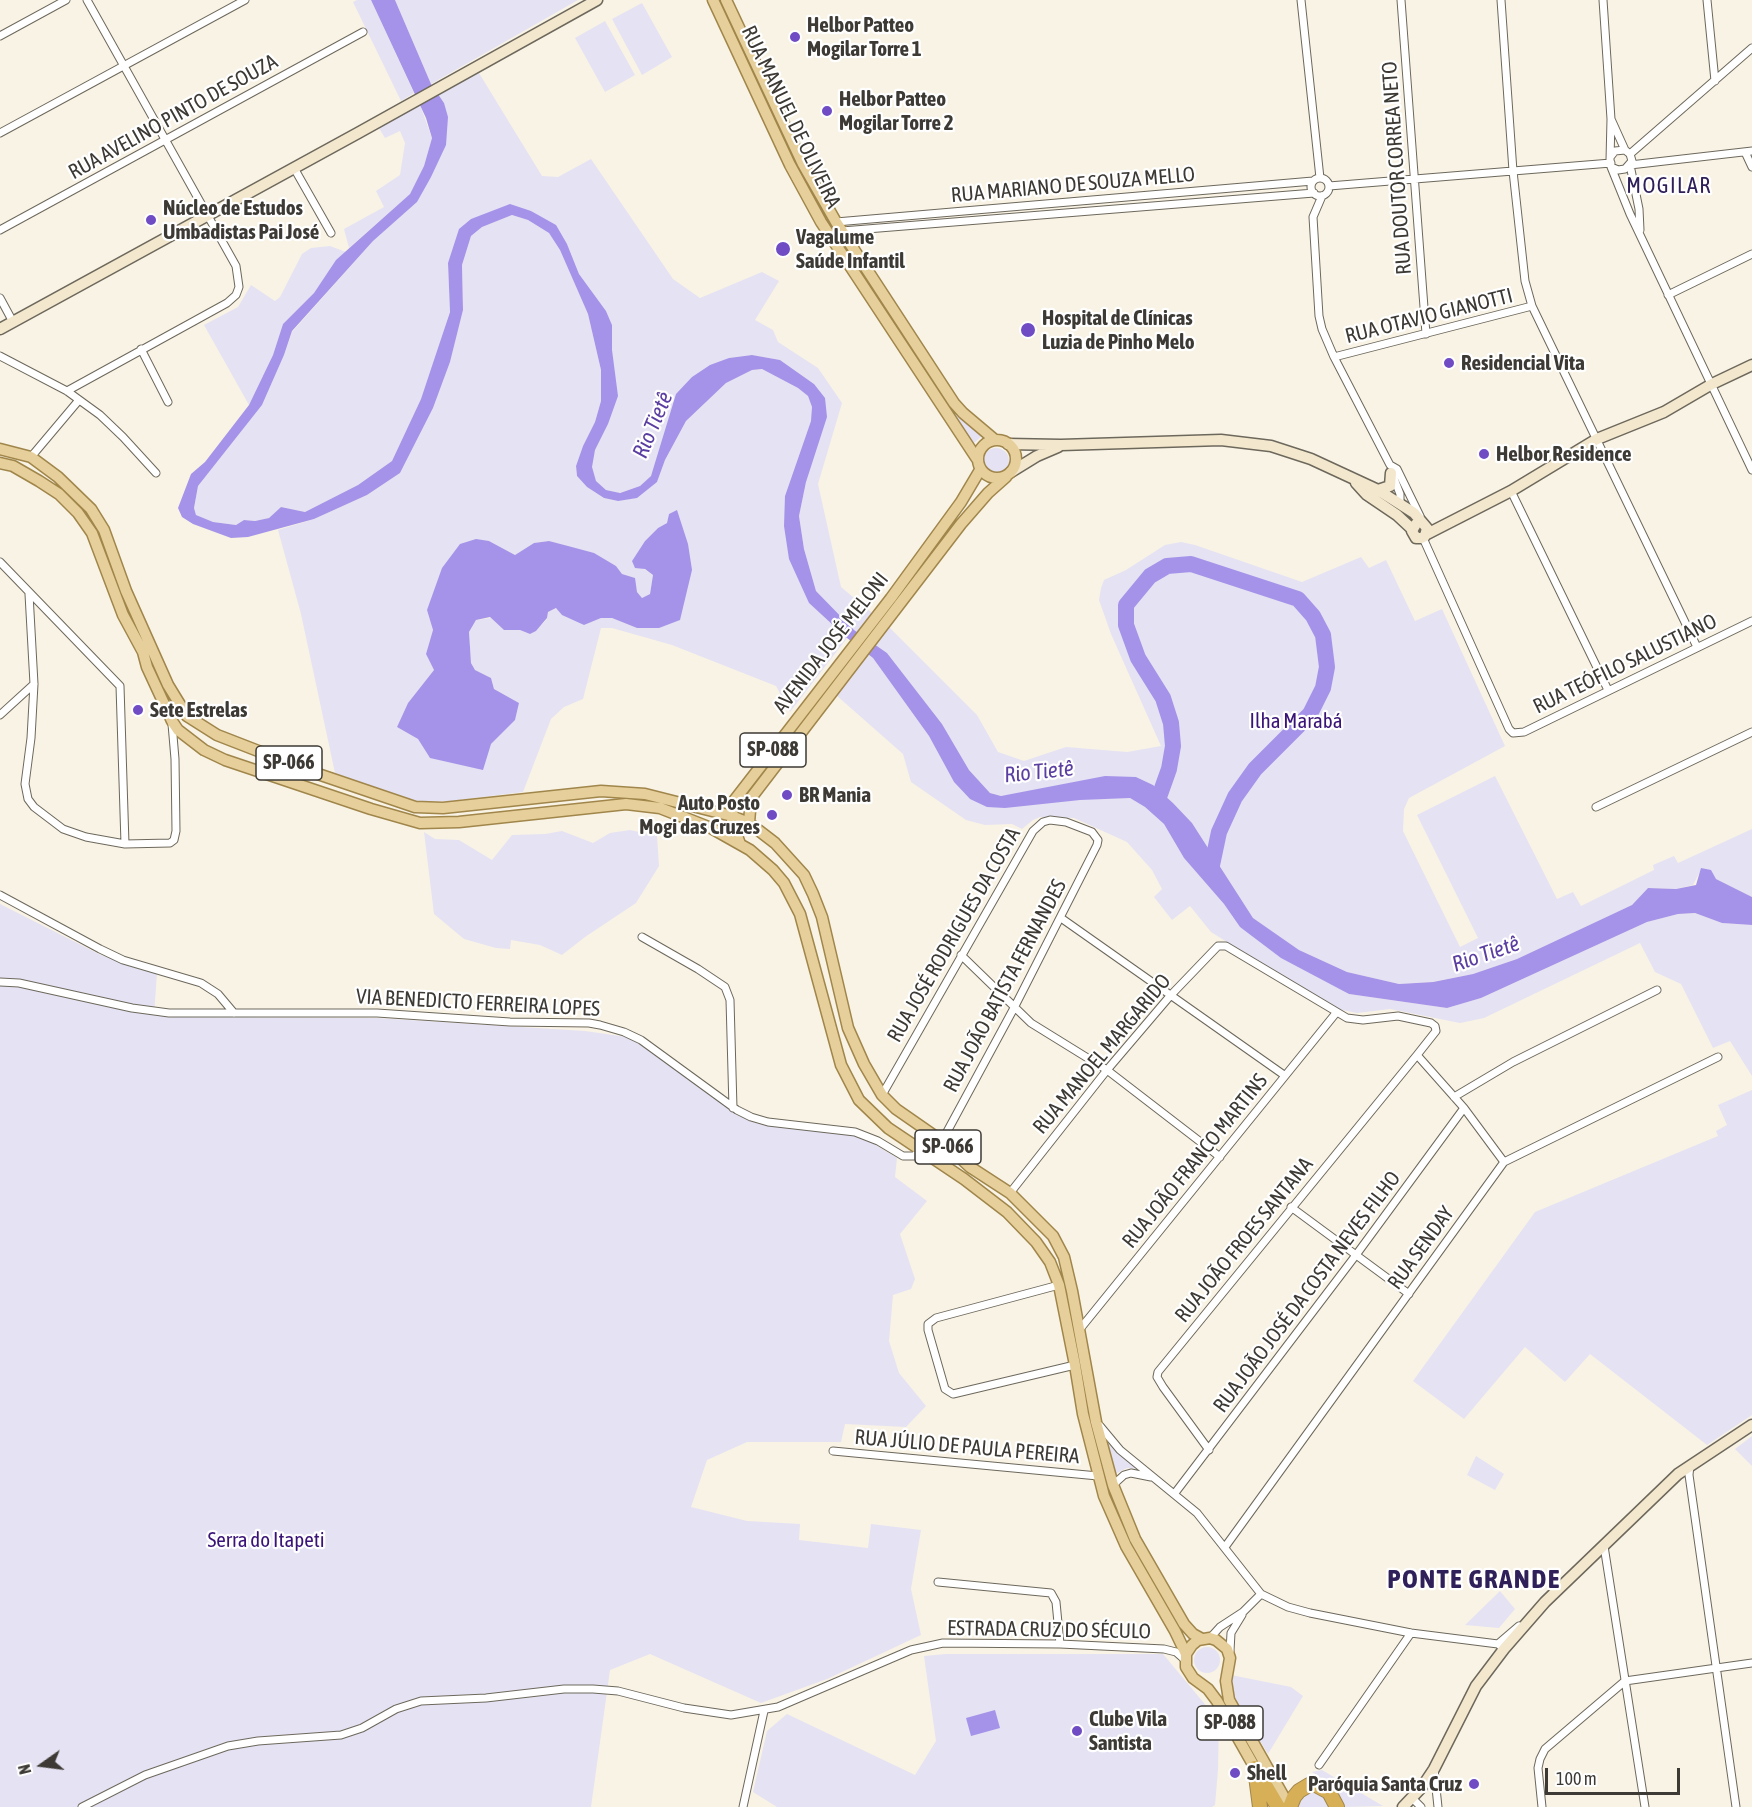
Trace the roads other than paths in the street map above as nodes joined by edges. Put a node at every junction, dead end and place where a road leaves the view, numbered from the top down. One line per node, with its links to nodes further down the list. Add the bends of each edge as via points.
1 (66, 0): 13 (street)
2 (87, 0): 15 (street)
3 (245, 0): 15 (street)
4 (597, 0): 25 (main road)
5 (713, 0): 58 (main road, RUA MANUEL DE OLIVEIRA, via 816,213)
6 (726, 0): 32 (main road, RUA MANUEL DE OLIVEIRA, via 803,164)
7 (1301, 0): 27 (street)
8 (1401, 0): 28 (street, RUA DOUTOR CORREA NETO)
9 (1501, 0): 26 (street)
10 (1603, 0): 17 (street)
11 (1707, 0): 16 (street)
12 (363, 32): 19 (street, RUA AVELINO PINTO DE SOUZA)
13 (0, 36)
14 (1752, 48): 16 (street)
15 (124, 65): 18 (street); 19 (street)
16 (1714, 81): 20 (street)
17 (1611, 119): 20 (street); 22 (street)
18 (0, 133)
19 (166, 140): 31 (street); 33 (street, RUA AVELINO PINTO DE SOUZA)
20 (1628, 152): 22 (street, via 1615,151); 23 (street)
21 (1749, 152): 23 (street); 24 (street)
22 (1611, 162): 23 (street, via 1622,170); 26 (street); 35 (street)
23 (1630, 165): 35 (street)
24 (1752, 167)
25 (294, 168): 31 (main road); 34 (street)
26 (1513, 171): 28 (street); 39 (street, via 1525,281)
27 (1316, 179): 29 (street, via 1326,180); 30 (street, via 1311,187); 32 (street, RUA MARIANO DE SOUZA MELLO)
28 (1415, 181): 29 (street); 42 (street, RUA DOUTOR CORREA NETO)
29 (1329, 186): 30 (street, via 1327,192)
30 (1318, 195): 32 (street, RUA MARIANO DE SOUZA MELLO); 45 (street, via 1313,217 1319,316)
31 (208, 215): 40 (main road); 43 (street, via 236,266 236,295)
32 (839, 227): 51 (main road, RUA MANUEL DE OLIVEIRA, via 954,403)
33 (0, 230)
34 (332, 233)
35 (1640, 233): 37 (street)
36 (1752, 254): 37 (street)
37 (1668, 295): 47 (street)
38 (0, 298): 40 (street)
39 (1532, 306): 42 (street, RUA OTAVIO GIANOTTI); 52 (street)
40 (13, 322): 41 (main road)
41 (0, 329)
42 (1426, 334): 45 (street, RUA OTAVIO GIANOTTI)
43 (141, 349): 48 (street); 50 (street)
44 (0, 356): 48 (street)
45 (1334, 357): 59 (street)
46 (1752, 365): 47 (main road)
47 (1712, 384): 52 (main road, via 1664,412); 60 (street)
48 (67, 391): 49 (street)
49 (79, 400): 56 (street); 61 (street, via 100,415)
50 (168, 402)
51 (995, 440): 53 (main road); 58 (main road, SP-088, via 984,444 978,454)
52 (1598, 440): 65 (main road); 72 (street)
53 (1008, 444): 54 (main road, AVENIDA JOSÉ MELONI); 62 (main road, via 1016,454)
54 (1061, 446): 62 (main road, AVENIDA JOSÉ MELONI); 63 (main road, AVENIDA JOSÉ MELONI, via 1221,440 1255,443 1287,450)
55 (0, 449): 56 (main road, SP-066)
56 (31, 457): 80 (main road, SP-066, via 91,509 104,530 168,685 187,716 209,730 315,773 425,808 601,791 662,797)
57 (0, 463): 77 (main road, SP-066, via 14,466 59,494 92,533 123,615)
58 (979, 464): 62 (main road, via 989,477); 70 (main road, AVENIDA JOSÉ MELONI / SP-088, via 961,502)
59 (1391, 469): 64 (main road, via 1389,486); 66 (street, via 1400,494); 67 (street, via 1397,469)
60 (1752, 470)
61 (156, 472)
62 (1008, 475): 70 (main road, AVENIDA JOSÉ MELONI / SP-088)
63 (1354, 480): 64 (main road); 66 (main road, via 1366,494)
64 (1378, 490): 66 (main road)
65 (1511, 491): 67 (main road, via 1449,521); 75 (street)
66 (1398, 509): 67 (main road, via 1414,513)
67 (1422, 529): 75 (street, RUA TEÓFILO SALUSTIANO, via 1513,733 1524,732)
68 (0, 562): 69 (street)
69 (29, 594): 74 (street); 82 (street, via 120,686)
70 (894, 602): 73 (main road, AVENIDA JOSÉ MELONI / SP-088)
71 (1752, 621): 72 (street, RUA TEÓFILO SALUSTIANO)
72 (1697, 647): 75 (street, RUA TEÓFILO SALUSTIANO)
73 (846, 664): 80 (main road, AVENIDA JOSÉ MELONI / SP-088, via 733,802); 81 (main road, AVENIDA JOSÉ MELONI / SP-088, via 750,798)
74 (34, 684): 76 (street); 82 (street, via 25,784 28,800 63,829)
75 (1608, 690)
76 (0, 715)
77 (171, 721): 82 (street, via 174,840 167,844); 83 (main road, SP-066, via 204,750 225,760 420,823 626,804 660,808)
78 (1752, 732): 79 (street)
79 (1596, 807)
80 (732, 816): 81 (main road, SP-066); 83 (main road)
81 (749, 824): 99 (main road, SP-066, via 780,848 804,875 822,917 848,1028)
82 (126, 844)
83 (740, 844): 104 (main road, SP-066, via 773,870 793,897 841,1065 852,1089 888,1128)
84 (1097, 845): 86 (street, RUA JOÃO BATISTA FERNANDES); 88 (street, RUA JOSÉ RODRIGUES DA COSTA, via 1092,832 1066,822 1050,820 1037,826)
85 (0, 895): 94 (street, via 123,960 201,983 218,994)
86 (1061, 918): 91 (street); 92 (street, RUA JOÃO BATISTA FERNANDES)
87 (642, 937): 101 (street, via 725,987 730,1000)
88 (961, 955): 92 (street); 99 (street, RUA JOSÉ RODRIGUES DA COSTA)
89 (0, 982): 94 (street, VIA BENEDICTO FERREIRA LOPES, via 146,1011)
90 (1657, 990): 100 (street, via 1513,1062)
91 (1170, 996): 93 (street, RUA MANOEL MARGARIDO, via 1216,947 1226,946); 97 (street, RUA MANOEL MARGARIDO); 98 (street)
92 (1014, 1008): 97 (street); 103 (street, RUA JOÃO BATISTA FERNANDES)
93 (1336, 1012): 95 (street, RUA JOÃO FROES SANTANA, via 1354,1020 1398,1016 1431,1023 1436,1031); 98 (street, RUA JOÃO FRANCO MARTINS)
94 (234, 1013): 101 (street, VIA BENEDICTO FERREIRA LOPES, via 377,1012 600,1025 641,1040)
95 (1417, 1055): 100 (street); 108 (street, RUA JOÃO FROES SANTANA)
96 (1718, 1057): 106 (street, RUA SENDAY)
97 (1107, 1070): 105 (street); 107 (street, RUA MANOEL MARGARIDO)
98 (1284, 1075): 105 (street, RUA JOÃO FRANCO MARTINS)
99 (882, 1095): 103 (main road, SP-066)
100 (1454, 1097): 102 (street)
101 (733, 1108): 104 (street, VIA BENEDICTO FERREIRA LOPES, via 768,1122 855,1132 903,1156 914,1156)
102 (1464, 1108): 106 (street); 109 (street, RUA JOÃO JOSÉ DA COSTA NEVES FILHO)
103 (942, 1141): 107 (main road, SP-066, via 970,1167)
104 (921, 1150): 110 (main road, SP-066, via 1015,1220 1050,1262)
105 (1220, 1157): 112 (street, RUA JOÃO FRANCO MARTINS)
106 (1504, 1162): 111 (street, RUA SENDAY)
107 (1010, 1193): 112 (main road, SP-066, via 1053,1236 1064,1257)
108 (1291, 1208): 109 (street); 116 (street, RUA JOÃO FROES SANTANA, via 1157,1374 1162,1387)
109 (1356, 1256): 111 (street); 116 (street, RUA JOÃO JOSÉ DA COSTA NEVES FILHO)
110 (1059, 1285): 113 (main road, SP-066); 113 (street, via 936,1318 928,1324 928,1330 945,1389 953,1394)
111 (1409, 1294): 124 (street, RUA SENDAY)
112 (1080, 1329): 114 (main road, SP-066)
113 (1075, 1365): 119 (main road, SP-066)
114 (1096, 1422): 120 (street, via 1120,1450); 121 (main road, SP-066)
115 (1752, 1425): 118 (main road)
116 (1209, 1450): 122 (street, RUA JOÃO JOSÉ DA COSTA NEVES FILHO)
117 (833, 1451): 119 (street, RUA JÚLIO DE PAULA PEREIRA)
118 (1690, 1465): 123 (main road); 135 (street)
119 (1098, 1476): 133 (main road, SP-066, via 1126,1546)
120 (1158, 1480): 121 (street, via 1131,1473); 122 (street)
121 (1113, 1485): 129 (main road, SP-066, via 1135,1539 1184,1624 1193,1634)
122 (1175, 1493): 124 (street)
123 (1604, 1546): 131 (main road); 137 (street)
124 (1225, 1547): 126 (street)
125 (938, 1582): 130 (street, via 1051,1593 1056,1602)
126 (1262, 1594): 127 (street); 128 (street, via 1310,1613)
127 (1243, 1612): 129 (street); 132 (street, via 1231,1633)
128 (1411, 1634): 131 (street); 140 (street)
129 (1206, 1638): 132 (main road, SP-066, via 1222,1644); 133 (main road, via 1192,1645)
130 (1060, 1644): 133 (street, ESTRADA CRUZ DO SÉCULO, via 1164,1649); 139 (street, ESTRADA CRUZ DO SÉCULO, via 924,1646)
131 (1501, 1647): 142 (main road, via 1476,1686)
132 (1230, 1656): 136 (main road)
133 (1186, 1657): 138 (main road, SP-066, via 1189,1673)
134 (1752, 1663): 135 (street)
135 (1717, 1667): 137 (street); 154 (street)
136 (1228, 1670): 138 (main road, via 1213,1683); 147 (main road, SP-088, via 1229,1700)
137 (1625, 1681): 152 (street, via 1545,1749 1538,1768); 153 (street)
138 (1199, 1682): 141 (main road, SP-088, via 1217,1701)
139 (764, 1711): 144 (street, ESTRADA CRUZ DO SÉCULO, via 705,1713 618,1691 593,1689 421,1701 341,1735 228,1746 153,1772); 145 (street)
140 (1320, 1765)
141 (1255, 1768): 146 (highway, SP-088); 147 (highway)
142 (1434, 1769): 143 (main road); 151 (street)
143 (1412, 1798): 149 (main road); 150 (street)
144 (82, 1807)
145 (743, 1807)
146 (1260, 1807)
147 (1286, 1807): 148 (highway, via 1309,1785 1329,1792)
148 (1337, 1807)
149 (1401, 1807)
150 (1421, 1807)
151 (1438, 1807)
152 (1542, 1807)
153 (1645, 1807)
154 (1736, 1807)

